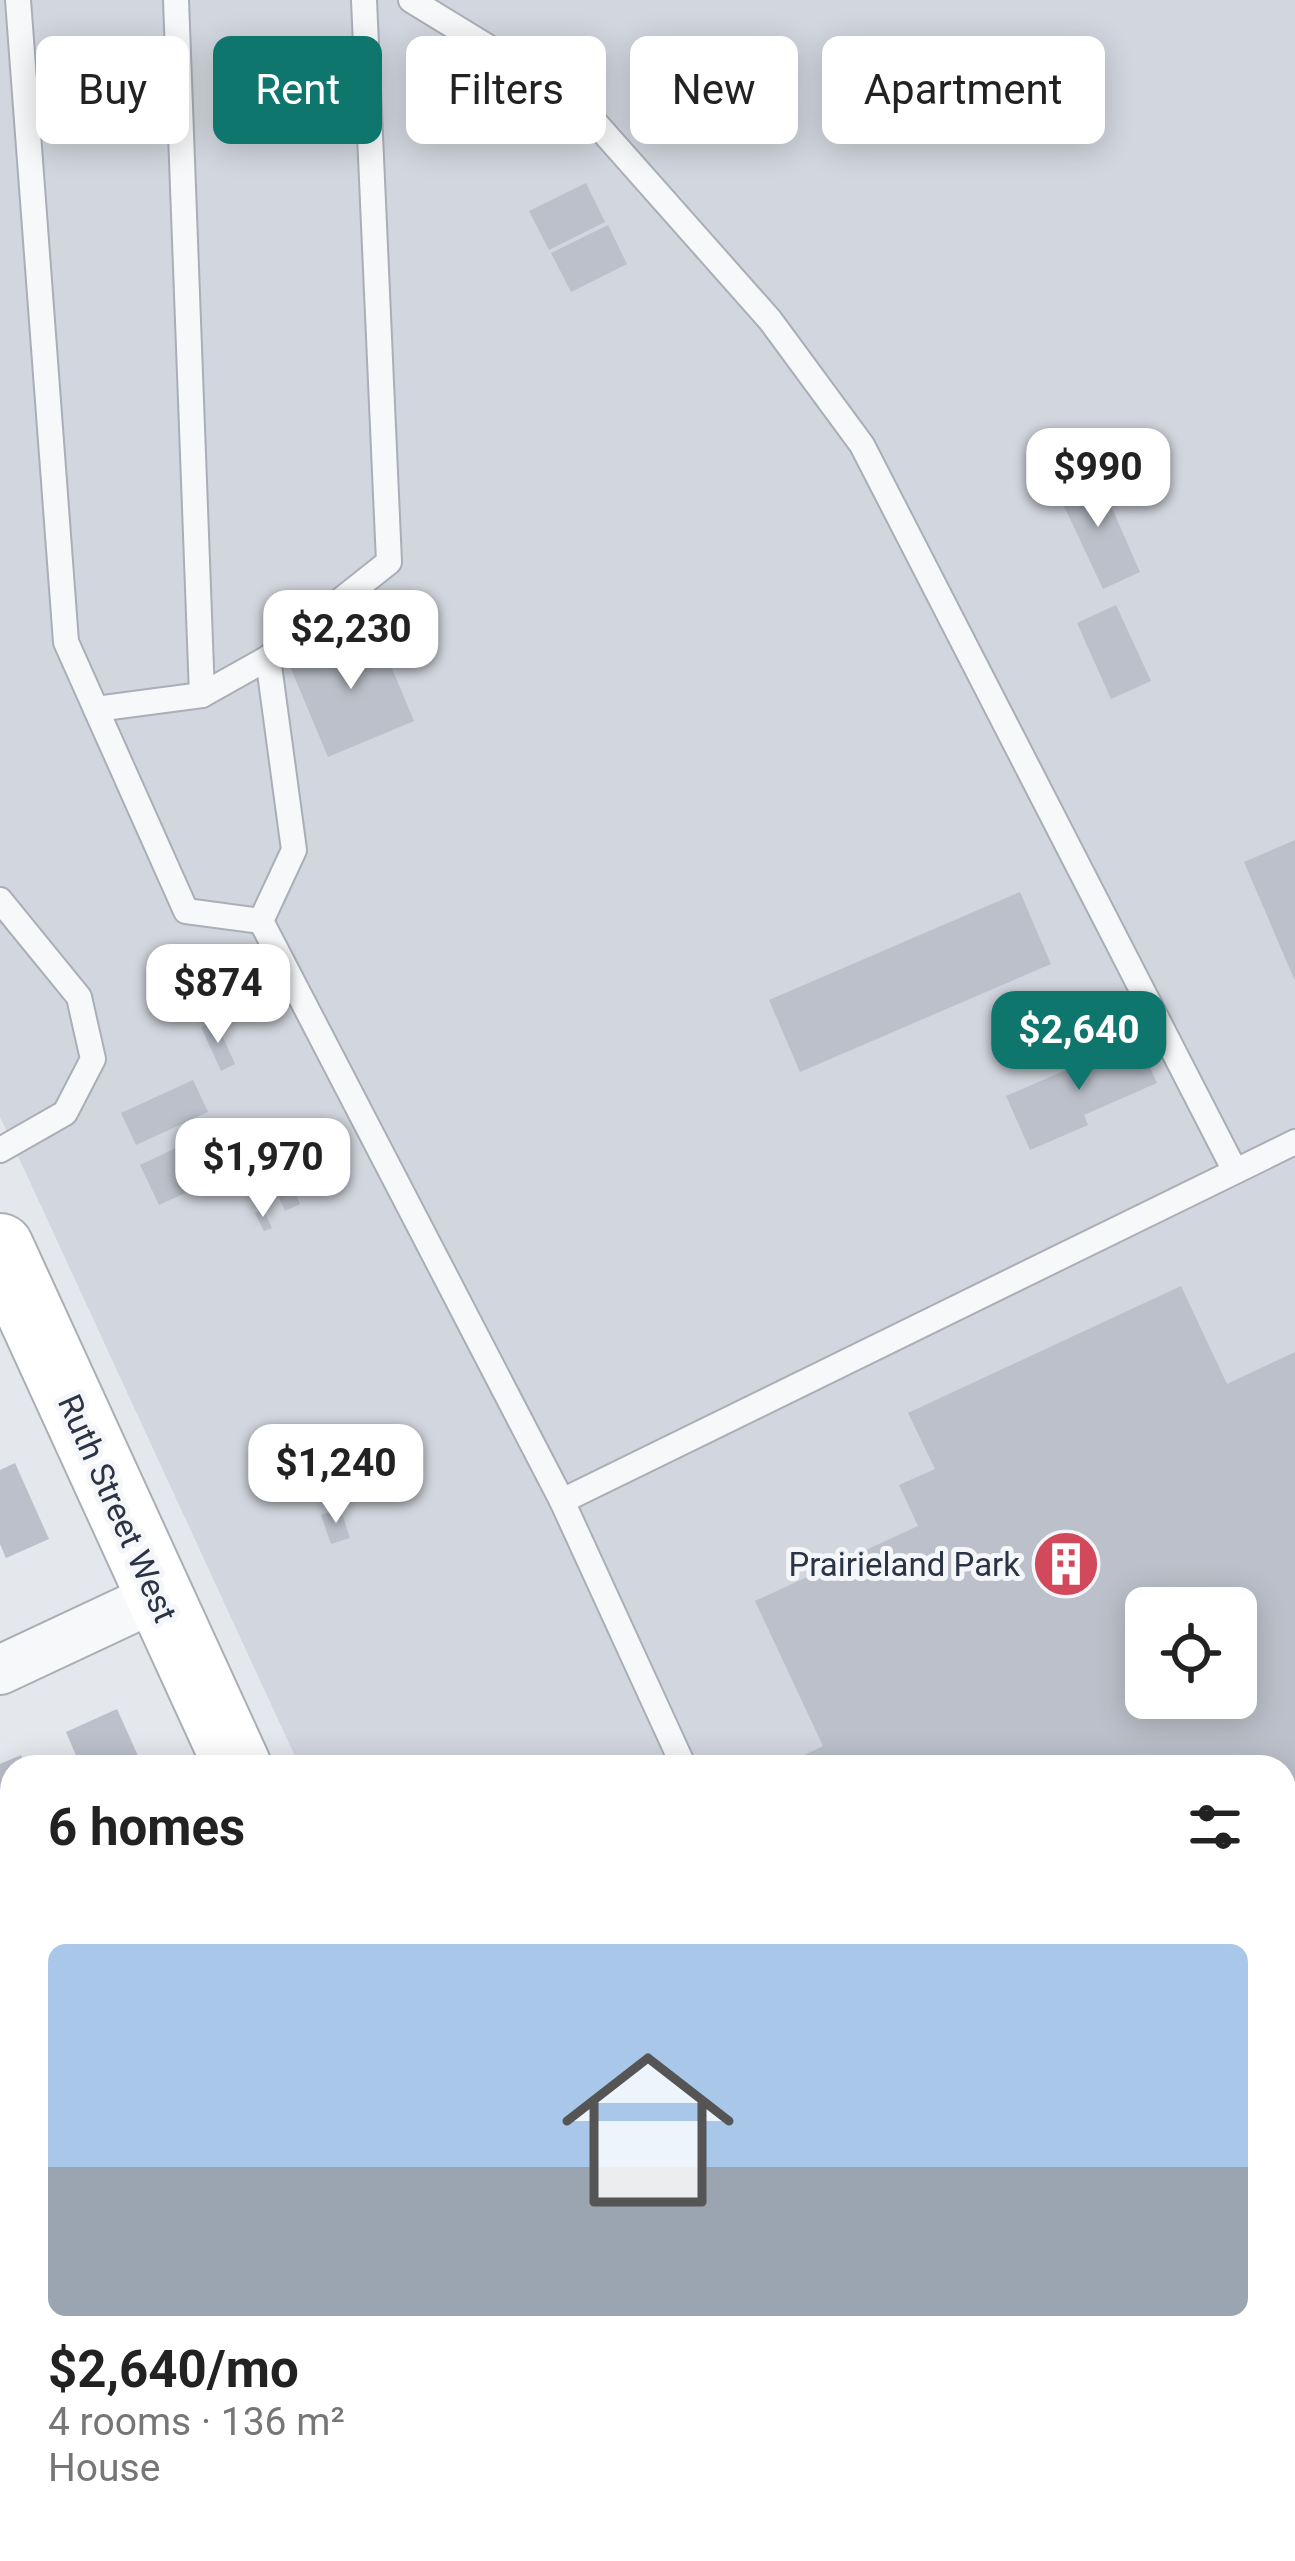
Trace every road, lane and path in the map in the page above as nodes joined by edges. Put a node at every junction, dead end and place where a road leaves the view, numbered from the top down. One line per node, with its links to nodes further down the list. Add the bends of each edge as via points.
1 (18, 0): 7 (lane, via 66,641)
2 (176, 0): 6 (lane)
3 (364, 0): 5 (lane, via 389,562)
4 (411, 0): 12 (lane, via 576,101 770,320 862,445)
5 (268, 658): 6 (lane); 9 (lane, via 294,850)
6 (202, 694): 7 (lane)
7 (96, 709): 9 (lane, via 186,911)
8 (0, 900): 11 (lane, via 79,997 93,1059 65,1113)
9 (261, 921): 14 (lane)
10 (1295, 1142): 12 (lane)
11 (0, 1150)
12 (1235, 1171): 14 (lane)
13 (0, 1247): 15 (street, Ruth Street West, via 25,1323)
14 (562, 1501): 18 (lane)
15 (158, 1596): 16 (street); 17 (street, Ruth Street West)
16 (0, 1670)
17 (232, 1755)
18 (678, 1755)

